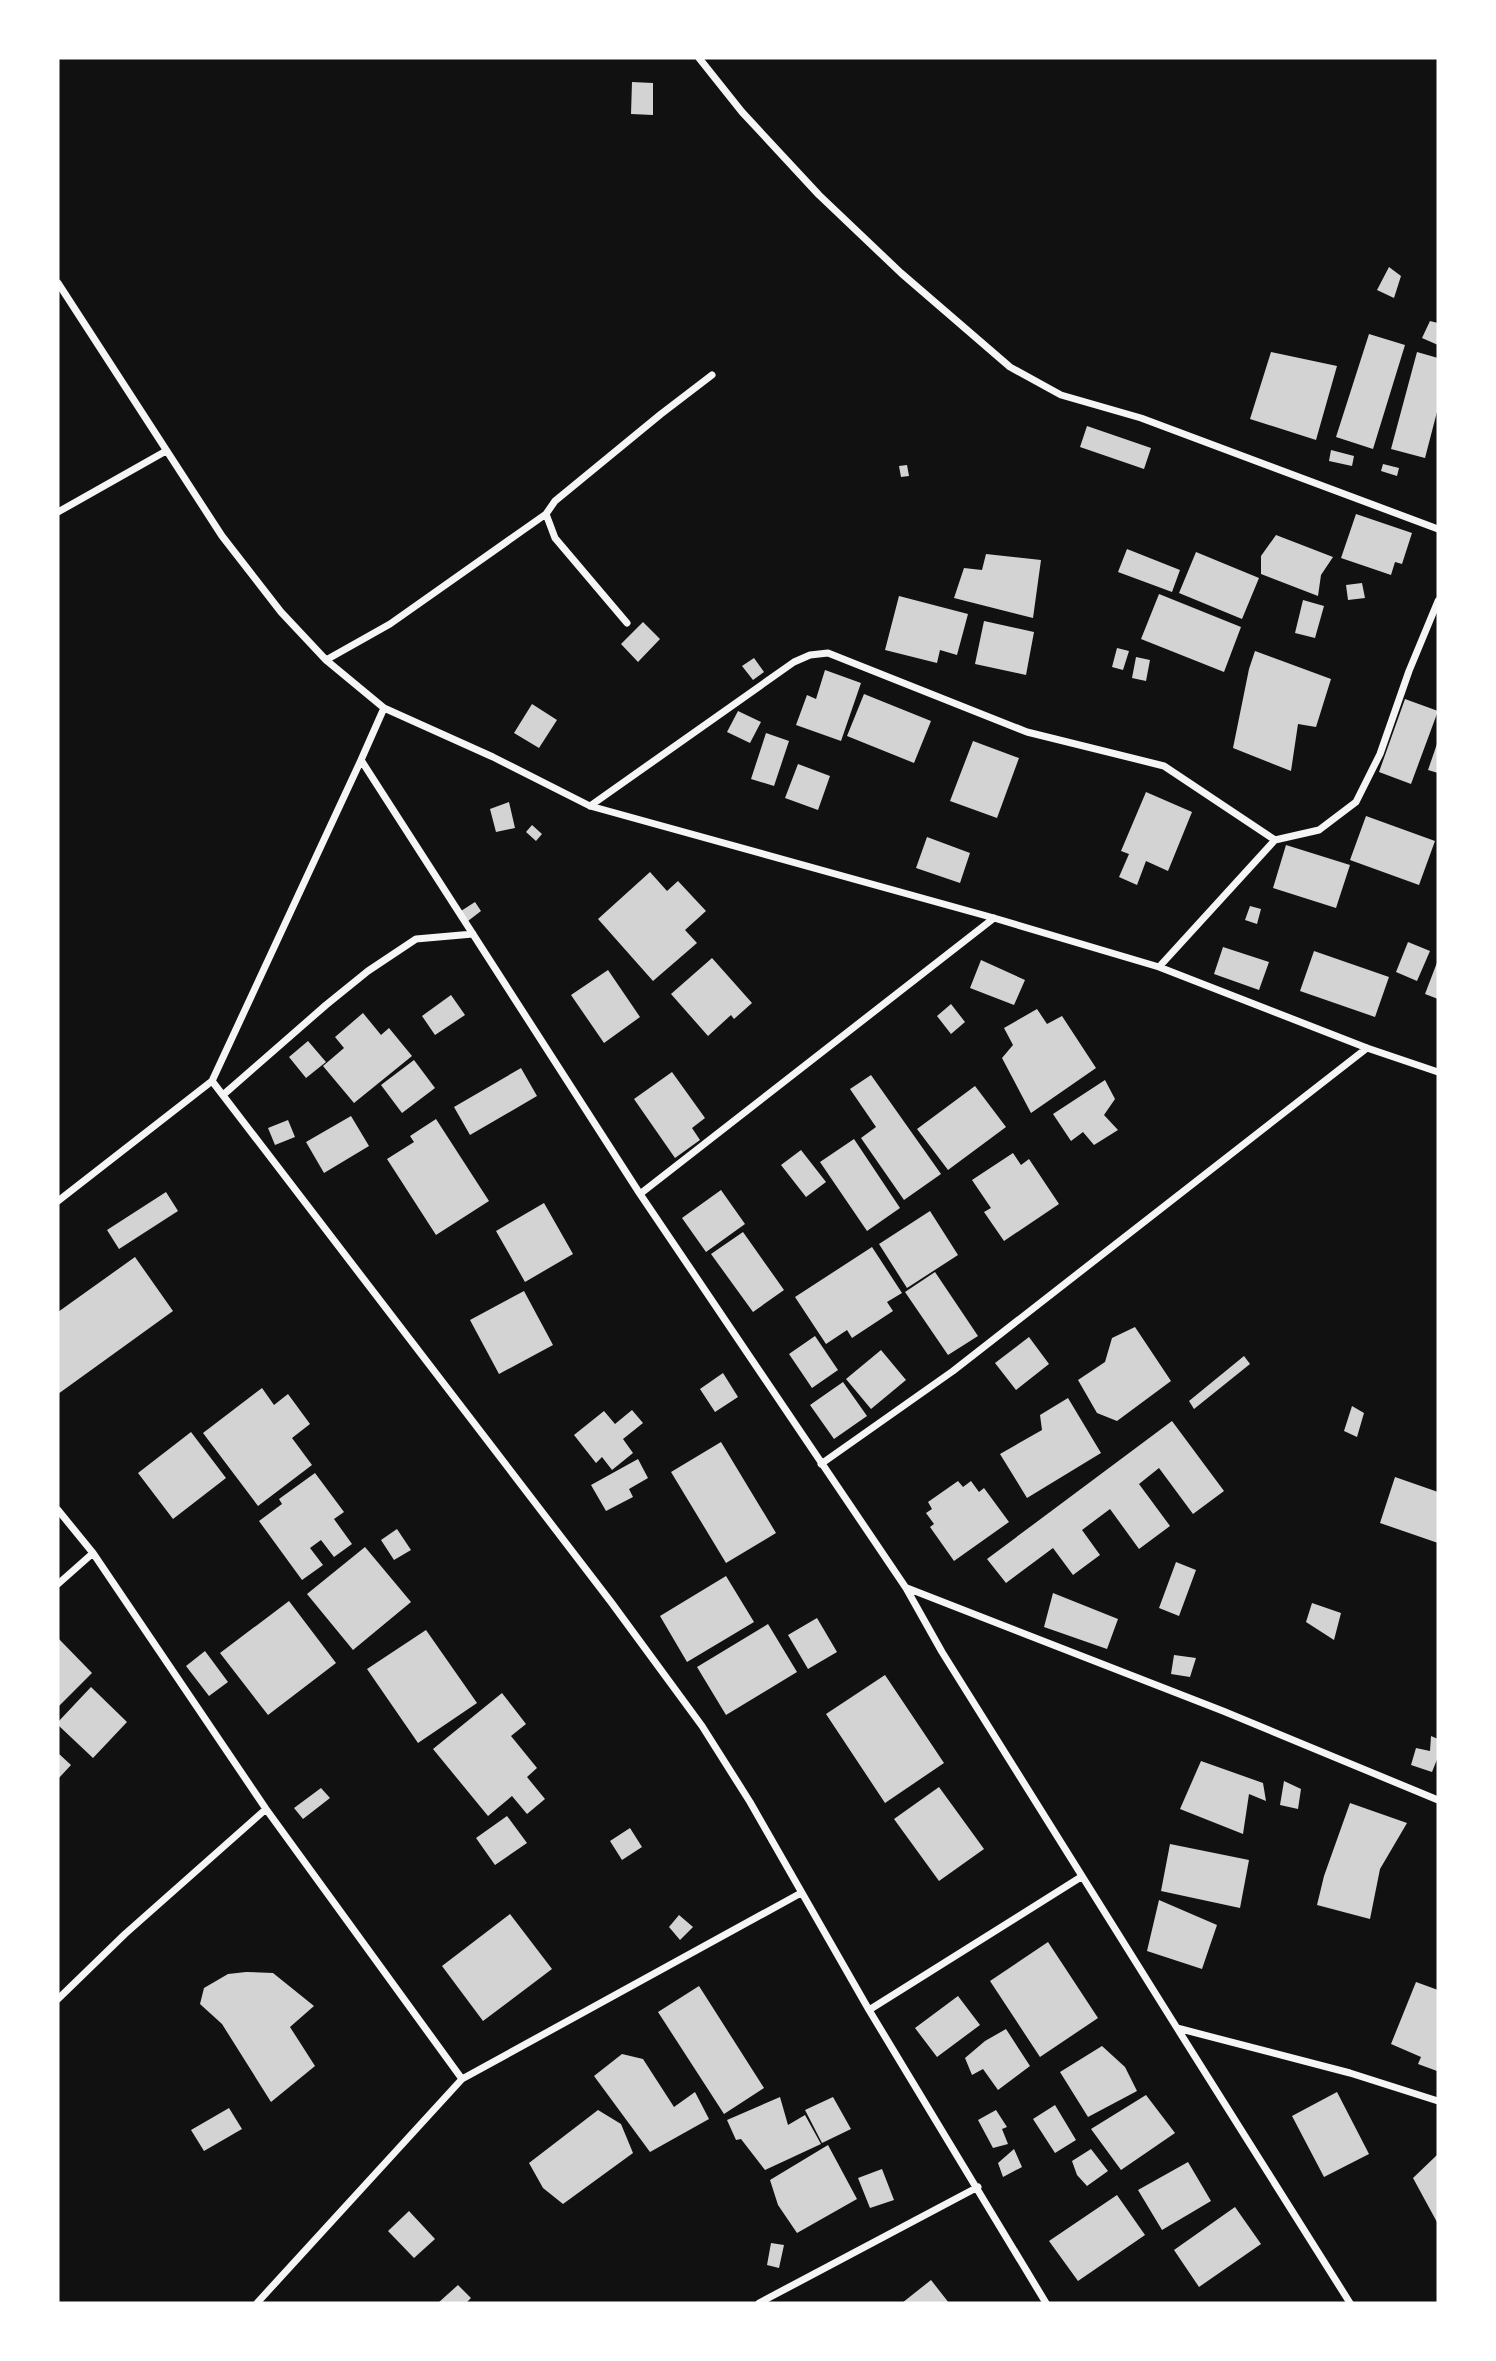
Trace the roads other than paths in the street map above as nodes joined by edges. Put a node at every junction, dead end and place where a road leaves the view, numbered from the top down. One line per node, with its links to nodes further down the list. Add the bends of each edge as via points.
1 (698, 58): 7 (street, via 819,195 1010,367 1061,395 1141,418)
2 (58, 283): 4 (street)
3 (712, 375): 6 (street)
4 (166, 450): 5 (street); 10 (street, via 222,536 281,612)
5 (58, 512)
6 (545, 514): 9 (street, via 555,537); 10 (street, via 390,624)
7 (1438, 529)
8 (1438, 601): 14 (street, via 1380,754 1356,802 1319,830)
9 (627, 623)
10 (326, 660): 11 (street)
11 (384, 708): 12 (street); 13 (street)
12 (361, 760): 16 (street); 20 (street)
13 (590, 806): 14 (street, via 794,662 828,653 1027,732 1164,766); 15 (street)
14 (1275, 840): 17 (street)
15 (994, 918): 17 (street); 22 (street)
16 (473, 934): 21 (street, via 416,939 326,1005); 22 (street)
17 (1158, 967): 18 (street)
18 (1367, 1048): 19 (street); 24 (street, via 953,1371)
19 (1438, 1072)
20 (212, 1081): 21 (street); 23 (street)
21 (223, 1095): 32 (street, via 702,1726)
22 (640, 1194): 24 (street)
23 (58, 1200)
24 (821, 1464): 28 (street)
25 (58, 1510): 26 (street)
26 (93, 1553): 27 (street); 30 (street)
27 (58, 1584)
28 (906, 1588): 29 (street, via 1223,1711); 31 (street)
29 (1438, 1801)
30 (266, 1809): 33 (street); 36 (street)
31 (1081, 1877): 34 (street); 35 (street)
32 (801, 1893): 34 (street); 36 (street)
33 (58, 1999)
34 (869, 2010): 38 (street)
35 (1177, 2028): 37 (street); 42 (street)
36 (462, 2079): 39 (street)
37 (1438, 2101)
38 (978, 2188): 40 (street); 41 (street)
39 (257, 2303)
40 (759, 2303)
41 (1046, 2303)
42 (1350, 2303)

